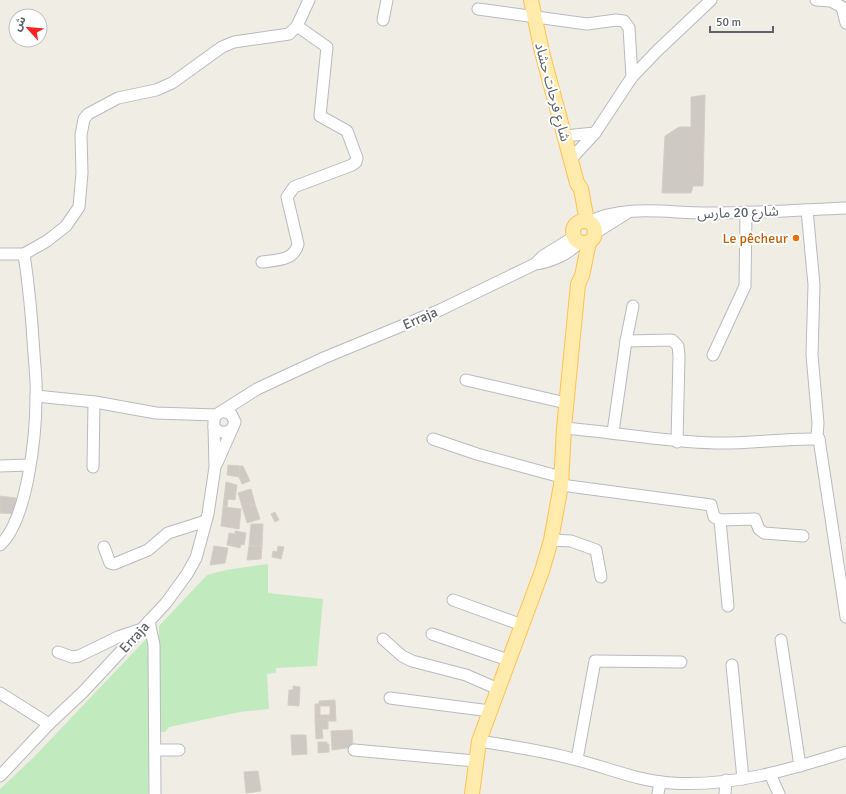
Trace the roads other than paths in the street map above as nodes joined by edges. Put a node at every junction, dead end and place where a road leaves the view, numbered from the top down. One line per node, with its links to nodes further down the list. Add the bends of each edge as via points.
1 (309, 0): 10 (street)
2 (387, 0): 8 (street)
3 (531, 0): 7 (main road, شارع فرحات حشاد)
4 (711, 0): 11 (street)
5 (816, 0): 9 (street, via 831,1 842,7)
6 (478, 9): 7 (street)
7 (534, 18): 11 (street, via 587,24 624,21 629,28); 13 (main road, شارع فرحات حشاد)
8 (383, 20)
9 (846, 23)
10 (297, 26): 20 (street, via 289,34 234,42 222,47 172,84 118,98 88,114 84,119 81,135 82,173 79,207 66,226); 21 (street, via 327,48 320,116 347,131 357,158 352,165 294,187 289,192 287,197 298,244 297,250 294,255)
11 (632, 77): 12 (street)
12 (595, 133): 13 (street); 14 (street)
13 (564, 136): 14 (main road, شارع فرحات حشاد)
14 (571, 159): 18 (main road, شارع فرحات حشاد, via 581,189)
15 (846, 208): 16 (street, شارع 20 مارس)
16 (807, 210): 17 (street, شارع 20 مارس); 35 (street, via 814,285 811,342)
17 (746, 212): 18 (street, شارع 20 مارس, via 606,214); 24 (street, via 745,286)
18 (584, 233): 26 (street, Erraja, via 543,256 535,264 440,310); 29 (main road, شارع فرحات حشاد, via 575,275 578,284)
19 (0, 254): 20 (street)
20 (24, 254): 27 (street)
21 (262, 262)
22 (633, 306): 23 (street)
23 (626, 341): 33 (street); 36 (street, via 672,340 678,346)
24 (713, 355)
25 (466, 380): 29 (street)
26 (256, 389): 30 (street, Erraja); 31 (street, via 243,404)
27 (36, 396): 28 (street); 37 (street)
28 (94, 402): 30 (street, via 156,413); 39 (street)
29 (566, 403): 32 (main road, شارع فرحات حشاد)
30 (217, 419): 31 (street, via 231,414); 31 (street, via 220,432); 40 (street)
31 (233, 425): 40 (street)
32 (564, 428): 33 (street); 41 (main road, شارع فرحات حشاد)
33 (613, 432): 36 (street)
34 (433, 439): 41 (street)
35 (819, 439): 36 (street); 51 (street)
36 (677, 442)
37 (29, 465): 38 (street); 46 (street, via 21,508 8,535)
38 (0, 466)
39 (93, 467)
40 (215, 467): 43 (street, Erraja)
41 (561, 481): 42 (street, via 707,503 712,507 714,517); 45 (main road, شارع فرحات حشاد)
42 (720, 520): 44 (street, via 755,519 759,529 764,533); 50 (street)
43 (206, 521): 47 (street, via 168,533 148,550 114,564 107,558); 52 (street, Erraja, via 196,558 178,588)
44 (803, 536)
45 (552, 540): 48 (street, via 571,541 596,550); 53 (main road, شارع فرحات حشاد)
46 (0, 545)
47 (104, 547)
48 (601, 577)
49 (453, 600): 53 (street)
50 (728, 606)
51 (846, 617)
52 (149, 621): 54 (street, Erraja); 68 (street, via 154,645)
53 (522, 625): 59 (main road, شارع فرحات حشاد)
54 (140, 630): 58 (street, via 118,637 79,656 72,657); 66 (street, Erraja, via 83,692)
55 (432, 634): 59 (street)
56 (383, 639): 62 (street, via 402,656 412,661 466,675)
57 (781, 640): 74 (street)
58 (58, 652)
59 (508, 660): 62 (main road, شارع فرحات حشاد)
60 (681, 662): 72 (street, via 595,661)
61 (732, 665): 77 (street)
62 (498, 689): 65 (main road, شارع فرحات حشاد)
63 (0, 692): 66 (street)
64 (390, 698): 65 (street)
65 (490, 711): 67 (main road, شارع فرحات حشاد)
66 (49, 724): 76 (street, Erraja)
67 (479, 740): 72 (street); 73 (main road, شارع فرحات حشاد)
68 (155, 750): 69 (street); 80 (street)
69 (179, 750)
70 (354, 750): 73 (street)
71 (846, 752): 74 (street)
72 (577, 759): 79 (street, via 629,776)
73 (475, 761): 81 (main road, شارع فرحات حشاد)
74 (800, 766): 75 (street)
75 (770, 774): 77 (street); 84 (street)
76 (0, 776)
77 (743, 779): 78 (street)
78 (726, 780): 79 (street, via 690,784); 83 (street)
79 (660, 782): 82 (street)
80 (155, 794)
81 (472, 794)
82 (658, 794)
83 (725, 794)
84 (780, 794)

